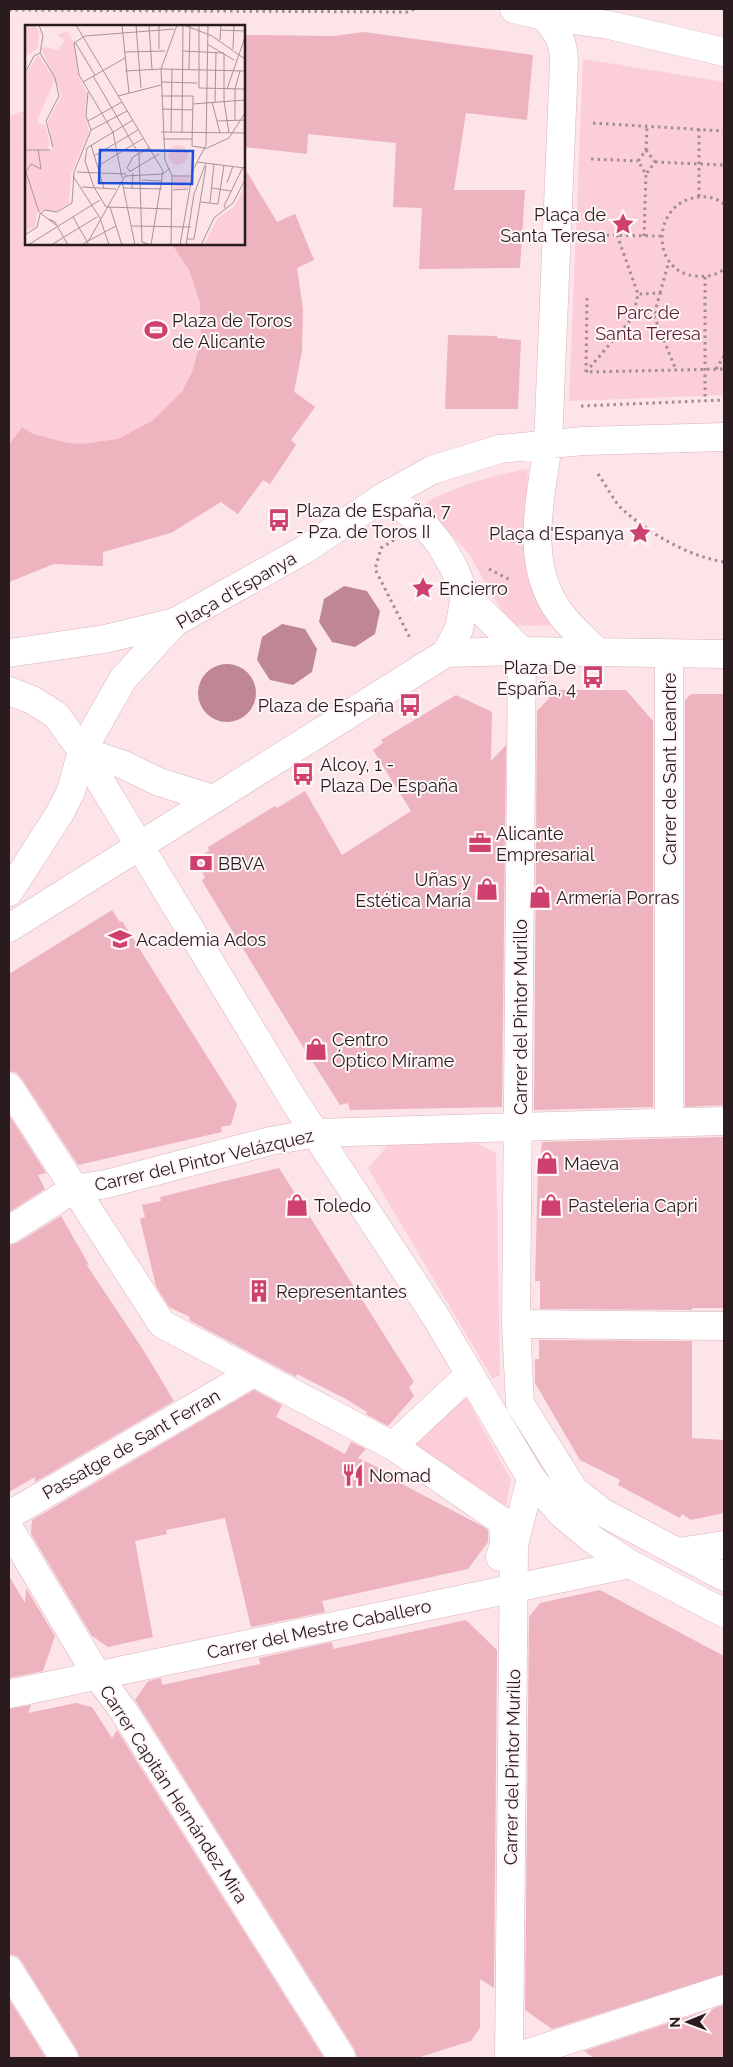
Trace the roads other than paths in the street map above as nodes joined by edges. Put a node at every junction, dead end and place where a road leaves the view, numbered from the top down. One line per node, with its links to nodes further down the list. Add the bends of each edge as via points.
1 (514, 9): 2 (street)
2 (544, 16): 3 (street); 4 (street, via 558,32)
3 (609, 25): 4 (street, via 586,27 576,32); 5 (street)
4 (564, 47): 7 (street)
5 (724, 52)
6 (724, 436): 7 (street, Plaça d'Espanya)
7 (548, 443): 8 (street, Plaça d'Espanya, via 500,449 432,470); 12 (street, via 537,555 544,584 560,613)
8 (385, 496): 9 (street, via 422,522 440,544); 10 (street, Plaça d'Espanya, via 304,550)
9 (465, 595): 11 (street); 14 (street, via 459,629)
10 (175, 622): 13 (street, via 105,639); 18 (street, Plaça d'Espanya, via 123,679)
11 (522, 651): 12 (street); 14 (street); 28 (street, Carrer del Pintor Murillo)
12 (597, 652): 15 (street)
13 (9, 653)
14 (446, 653): 21 (street)
15 (669, 654): 16 (street); 27 (street, Carrer de Sant Leandre)
16 (724, 654)
17 (9, 691): 19 (street, via 56,715)
18 (109, 707): 19 (street, Plaça d'Espanya); 20 (street, via 111,738)
19 (82, 751): 20 (street); 22 (street); 23 (street, Plaça d'Espanya, via 71,791 60,813)
20 (124, 765): 21 (street, via 159,782)
21 (213, 799): 22 (street)
22 (140, 845): 24 (street); 29 (street, via 296,1104)
23 (9, 892)
24 (9, 928)
25 (9, 1087): 30 (street)
26 (724, 1121): 27 (street, Carrer del Pintor Velázquez)
27 (669, 1123): 28 (street, Carrer del Pintor Velázquez)
28 (519, 1127): 29 (street, Carrer del Pintor Velázquez); 32 (street, Carrer del Pintor Murillo)
29 (317, 1133): 30 (street, Carrer del Pintor Velázquez, via 270,1141 106,1184); 35 (street)
30 (74, 1189): 31 (street); 34 (street, via 162,1324)
31 (9, 1230)
32 (516, 1324): 33 (street); 42 (street, Carrer del Pintor Murillo, via 520,1404 574,1490 602,1512)
33 (724, 1326)
34 (252, 1374): 36 (street); 38 (street, Passatge de Sant Ferran)
35 (470, 1374): 36 (street); 37 (street)
36 (393, 1446): 40 (street, via 503,1522)
37 (531, 1478): 40 (street); 43 (street, via 562,1514)
38 (9, 1515)
39 (9, 1528): 47 (street, Carrer Capitán Hernández Mira)
40 (509, 1545): 45 (street, Carrer del Pintor Murillo)
41 (724, 1545): 42 (street)
42 (678, 1552): 44 (street, Carrer del Pintor Murillo)
43 (630, 1564): 45 (street, Carrer del Mestre Caballero); 46 (street)
44 (724, 1577)
45 (501, 1591): 47 (street, Carrer del Mestre Caballero); 53 (street, Carrer del Pintor Murillo)
46 (724, 1613)
47 (97, 1675): 48 (street, Carrer del Mestre Caballero); 52 (street, Carrer Capitán Hernández Mira, via 124,1710)
48 (9, 1694)
49 (9, 1970): 51 (street)
50 (724, 1989): 54 (street)
51 (64, 2058)
52 (342, 2058)
53 (509, 2058)
54 (513, 2058)

